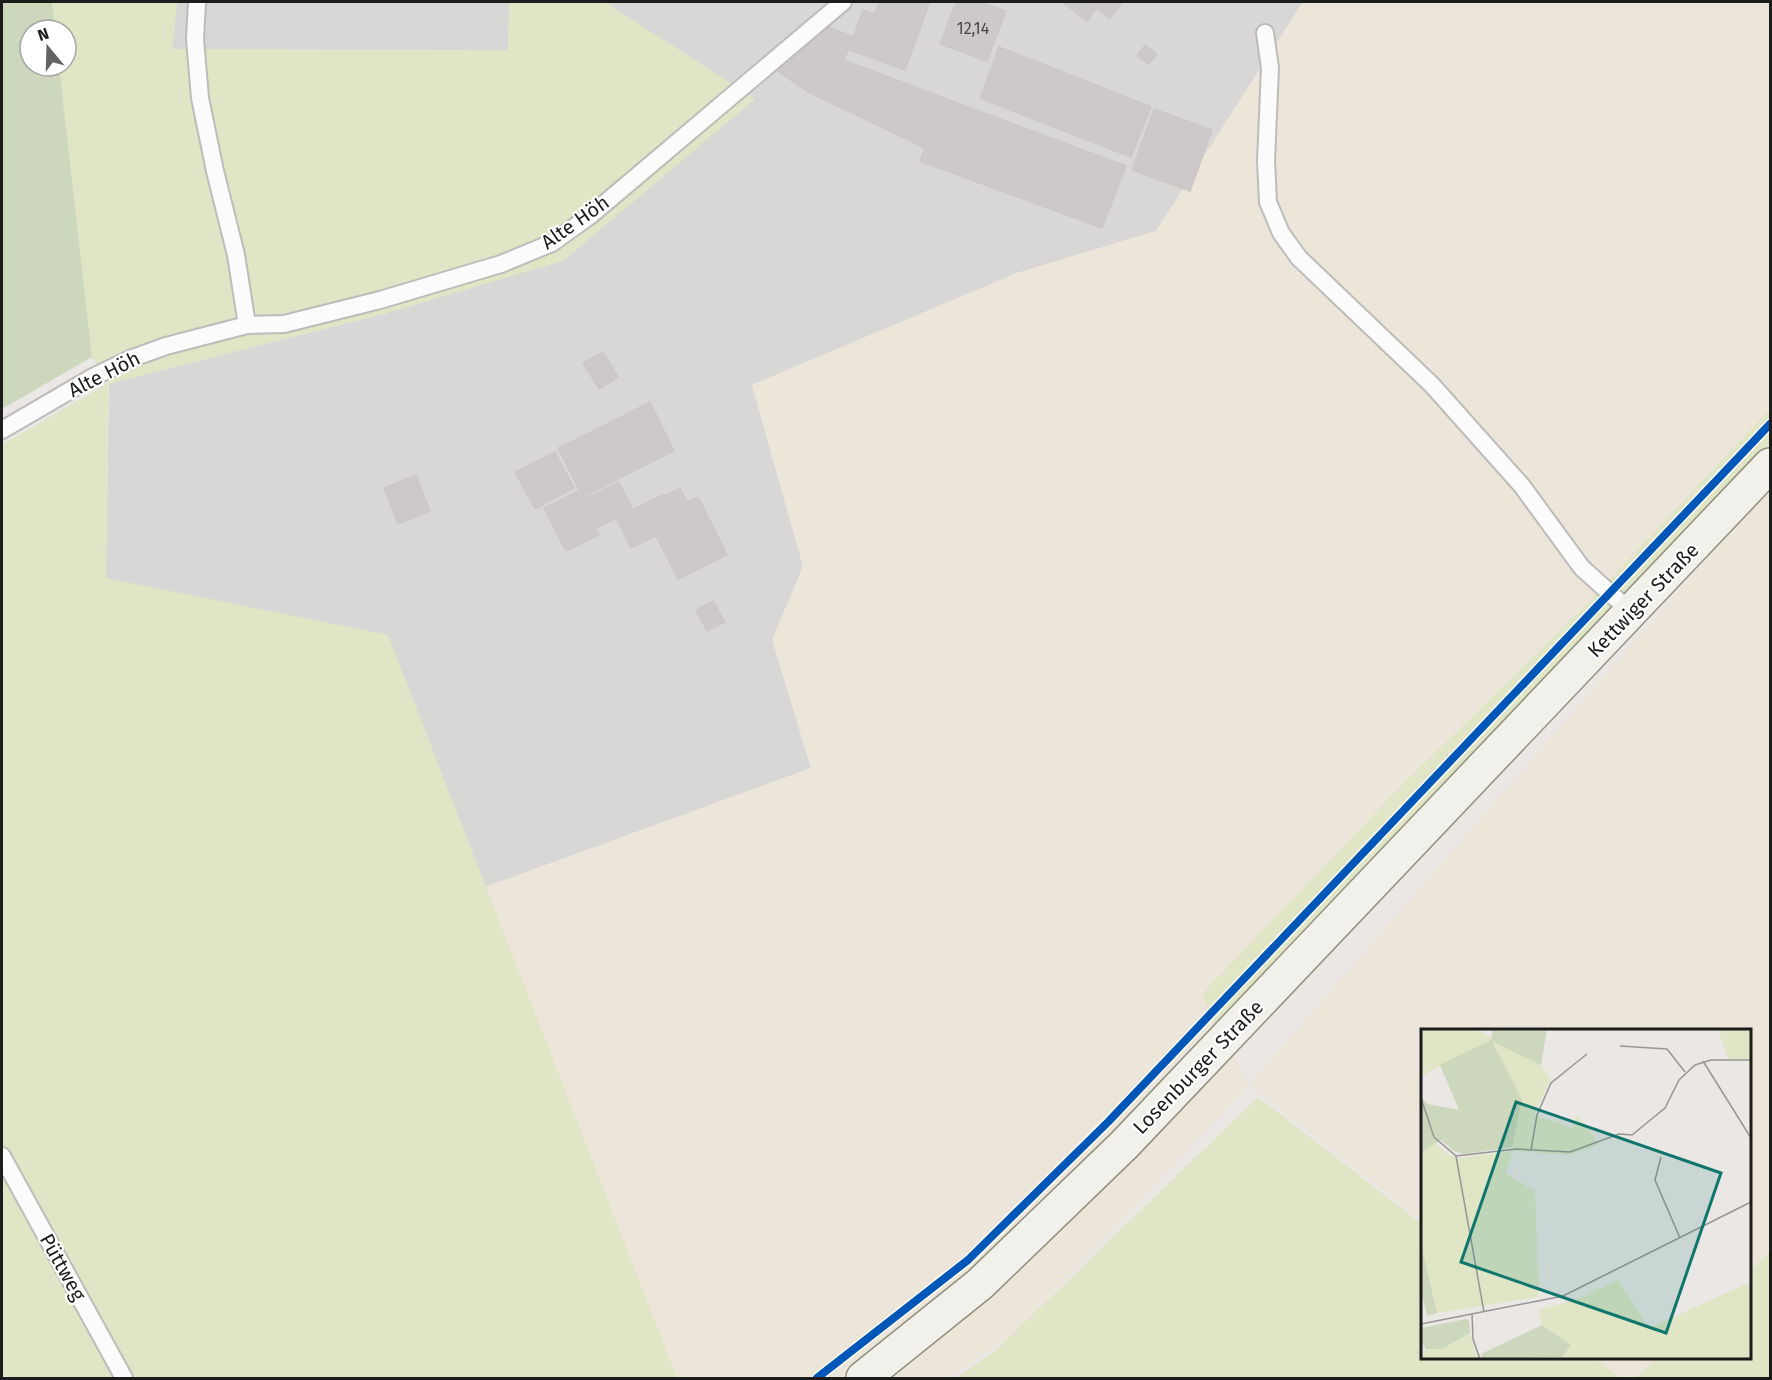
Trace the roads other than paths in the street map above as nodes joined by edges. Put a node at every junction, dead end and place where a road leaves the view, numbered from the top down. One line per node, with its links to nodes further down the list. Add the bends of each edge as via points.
1 (197, 2): 4 (lane, via 195,39 200,98 236,255)
2 (843, 2): 4 (lane, Alte Höh, via 591,215 552,243 501,264 380,300 284,324)
3 (1265, 33): 7 (lane, via 1269,68 1268,202 1281,233 1299,258 1432,385 1522,486 1582,568)
4 (247, 325): 5 (lane, Alte Höh, via 130,359)
5 (2, 430)
6 (1770, 465): 7 (main road, Kettwiger Straße)
7 (1631, 612): 8 (main road, Kettwiger Straße)
8 (1515, 735): 11 (main road, Losenburger Straße, via 1124,1144 980,1284)
9 (2, 1156): 10 (lane, Püttweg)
10 (124, 1378)
11 (863, 1378)

